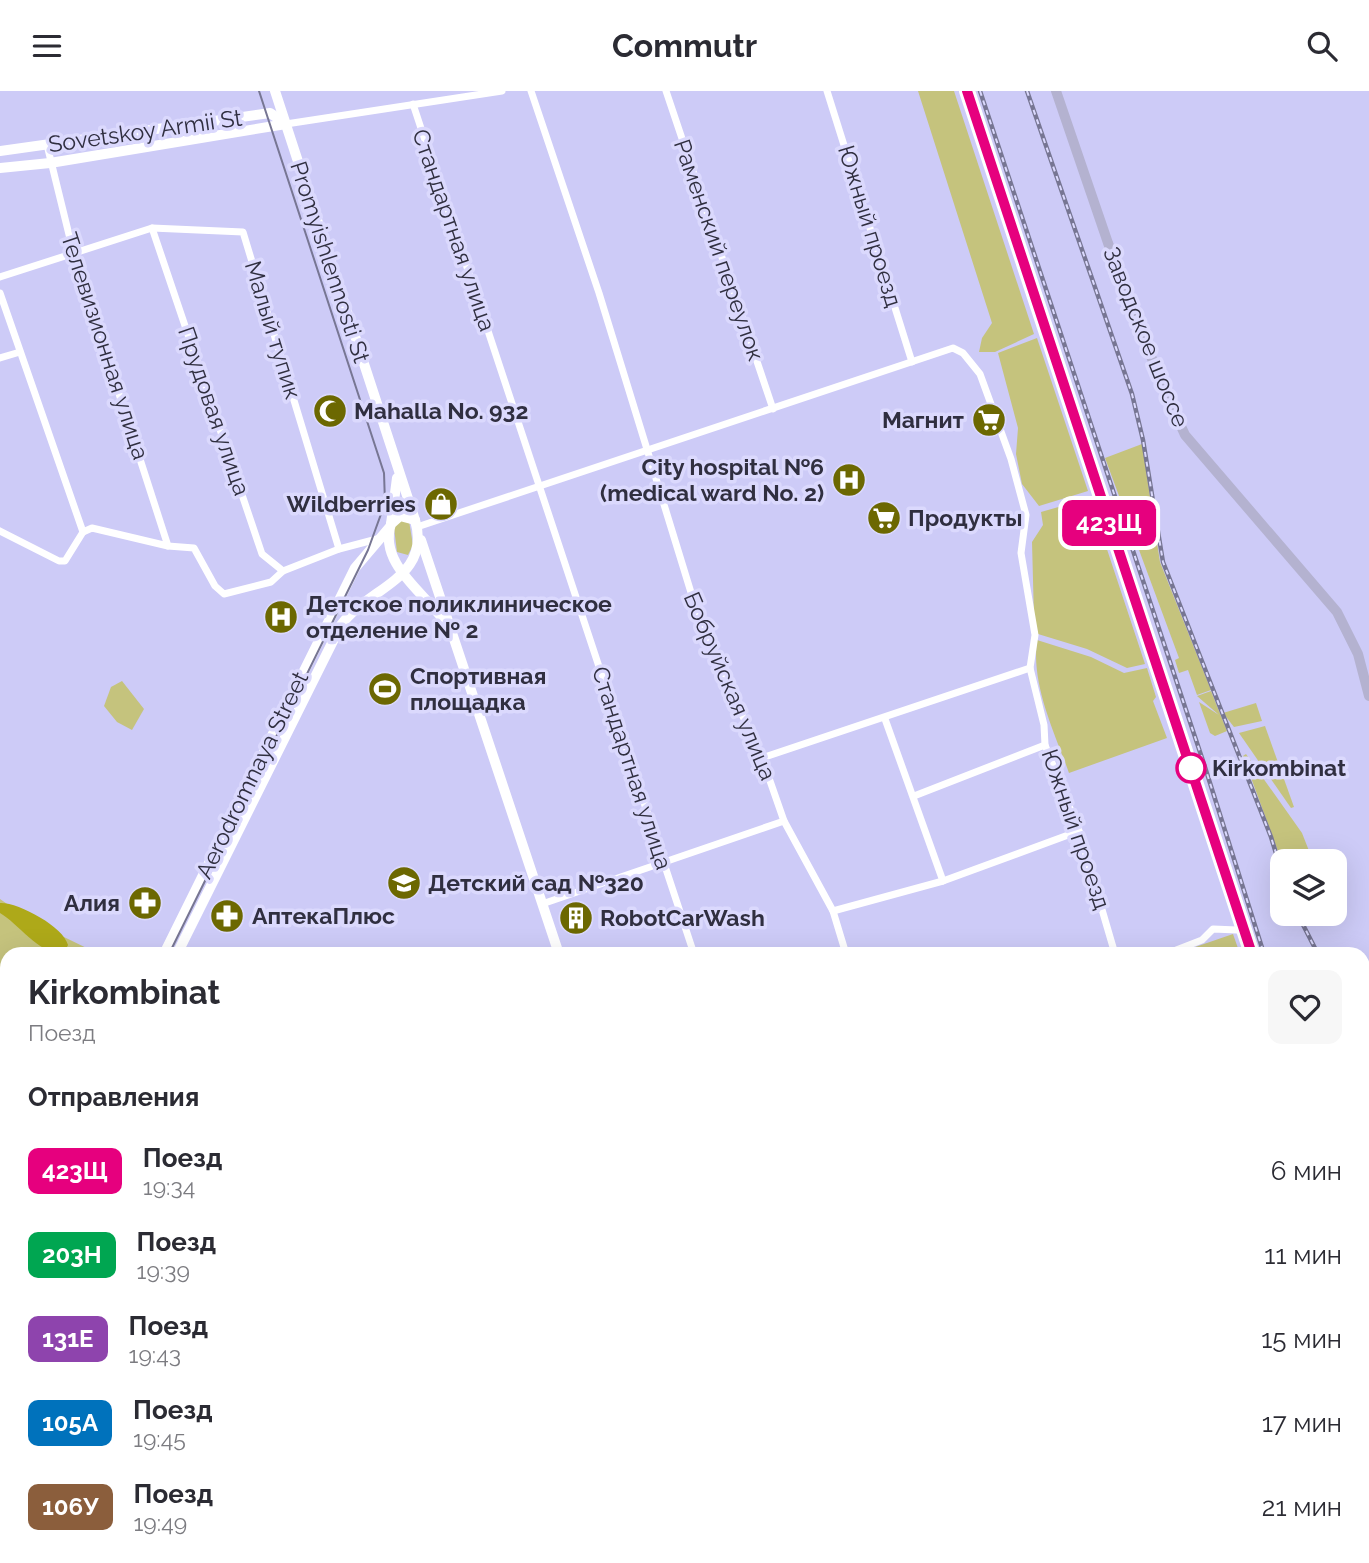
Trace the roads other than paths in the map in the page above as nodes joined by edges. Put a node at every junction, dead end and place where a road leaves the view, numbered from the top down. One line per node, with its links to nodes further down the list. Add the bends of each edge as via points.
1 (502, 91): 7 (street, Sovetskoy Armii St)
2 (531, 91): 25 (street, Бобруйская улица)
3 (666, 91): 24 (street, Раменский переулок)
4 (827, 91): 23 (street, Южный проезд)
5 (1056, 91): 40 (main road, Заводское шоссе, via 1133,308 1185,435 1337,612 1358,654)
6 (275, 92): 9 (main road); 10 (main road, Promyishlennosti St)
7 (447, 95): 8 (street, Sovetskoy Armii St)
8 (413, 104): 10 (street, Sovetskoy Armii St); 27 (street, Стандартная улица)
9 (262, 115): 10 (main road, Sovetskoy Armii St, via 270,113); 11 (main road, Sovetskoy Armii St)
10 (286, 124): 14 (main road, Sovetskoy Armii St); 26 (main road, Promyishlennosti St)
11 (107, 137): 12 (main road, Sovetskoy Armii St); 14 (main road)
12 (47, 145): 13 (main road, Sovetskoy Armii St); 15 (street, Телевизионная улица)
13 (0, 151)
14 (110, 153): 15 (main road, Sovetskoy Armii St)
15 (50, 163): 16 (main road, Sovetskoy Armii St); 18 (street, Телевизионная улица)
16 (0, 168)
17 (152, 228): 18 (street); 34 (street, Малый тупик, via 243,232); 36 (street, Прудовая улица, via 262,554)
18 (74, 251): 19 (street); 33 (street, Телевизионная улица)
19 (0, 277)
20 (0, 293): 21 (street)
21 (20, 352): 22 (street); 30 (street)
22 (0, 358)
23 (912, 362): 24 (street); 39 (street, Южный проезд, via 953,348 980,374 1026,515 1021,553 1035,635)
24 (773, 409): 25 (street)
25 (646, 450): 27 (street); 43 (street, Бобруйская улица, via 701,625)
26 (398, 474): 28 (main road, Promyishlennosti St); 31 (main road, Promyishlennosti St)
27 (539, 484): 31 (street); 47 (street, Стандартная улица)
28 (390, 526): 31 (main road, via 400,516); 32 (main road, Aerodromnaya Street); 35 (main road, Promyishlennosti St)
29 (0, 531): 30 (street, via 65,561)
30 (83, 532): 33 (street, via 92,527)
31 (418, 533): 35 (main road, via 408,561); 37 (main road, via 413,561); 38 (main road, Promyishlennosti St)
32 (377, 539): 34 (street); 52 (main road, Aerodromnaya Street, via 351,576)
33 (168, 546): 36 (street, via 194,548 224,594 271,582)
34 (339, 549): 36 (street)
35 (391, 553): 37 (main road)
36 (282, 571)
37 (402, 573): 38 (main road); 53 (main road, Aerodromnaya Street, via 359,605 341,625)
38 (452, 633): 49 (main road, Promyishlennosti St)
39 (1030, 668): 41 (street); 42 (street, Южный проезд)
40 (1369, 696)
41 (885, 719): 43 (street); 44 (street)
42 (1045, 745): 44 (street); 46 (street, Южный проезд)
43 (762, 758): 45 (street, Бобруйская улица)
44 (914, 796): 48 (street)
45 (784, 821): 47 (street); 50 (street, Бобруйская улица)
46 (1079, 831): 48 (street); 57 (street, Южный проезд)
47 (662, 863): 49 (street); 55 (street, Стандартная улица)
48 (943, 881): 50 (street)
49 (542, 904): 54 (main road, Promyishlennosti St)
50 (833, 911): 56 (street, Бобруйская улица)
51 (1237, 930): 58 (street, via 1213,929 1202,940)
52 (167, 947)
53 (180, 947)
54 (557, 947)
55 (692, 947)
56 (844, 947)
57 (1113, 947)
58 (1184, 947)

